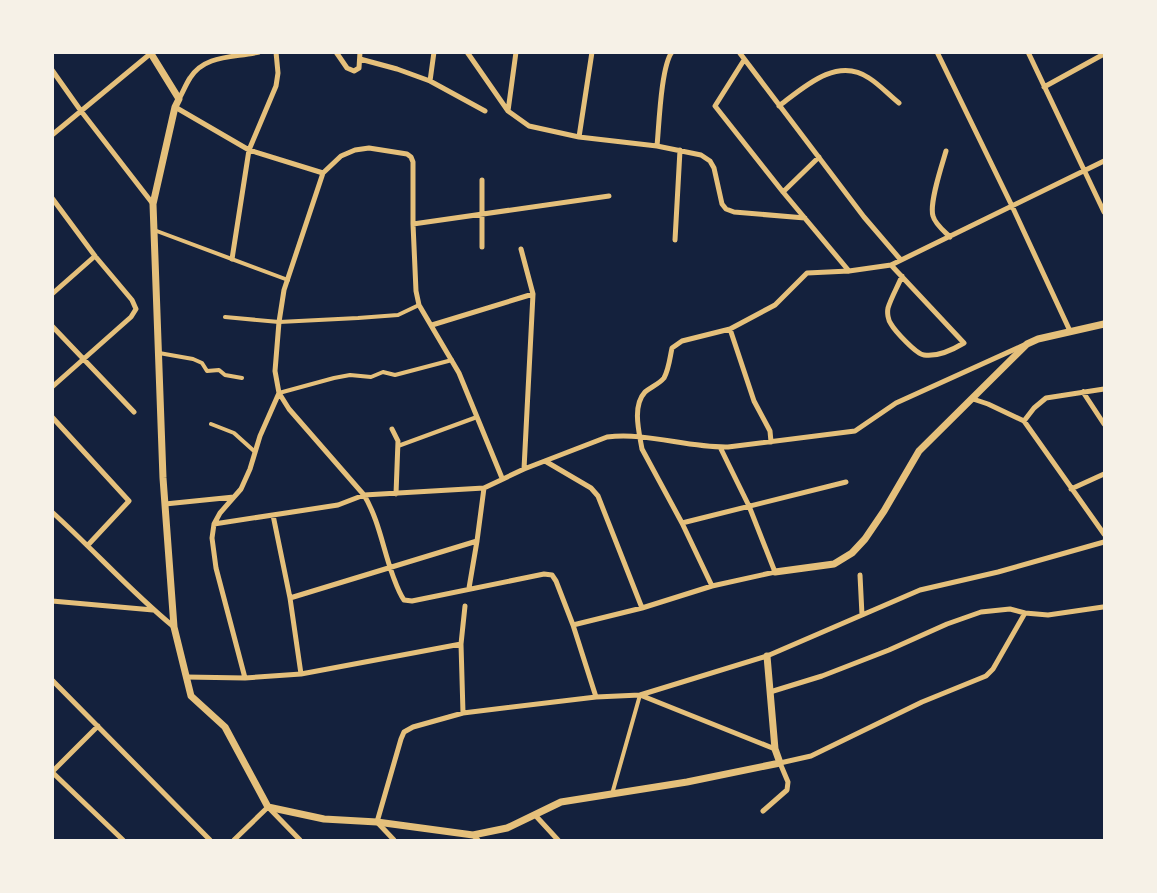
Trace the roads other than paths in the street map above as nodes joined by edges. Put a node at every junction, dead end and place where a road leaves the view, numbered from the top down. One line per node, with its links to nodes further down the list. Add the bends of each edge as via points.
1 (259, 52): 20 (street, via 218,58 203,66 191,76)
2 (276, 52): 30 (street, via 276,86)
3 (336, 52): 15 (street, via 347,68 354,71 359,68)
4 (360, 52): 15 (street)
5 (434, 52): 18 (street)
6 (467, 52): 26 (street)
7 (516, 52): 26 (street)
8 (592, 52): 28 (street)
9 (672, 52): 29 (street, via 664,80)
10 (739, 52): 16 (street)
11 (937, 52): 42 (street)
12 (1028, 52): 19 (street)
13 (150, 53): 20 (street); 24 (street)
14 (1104, 54): 19 (street)
15 (360, 59): 18 (street)
16 (744, 60): 22 (street); 38 (street, via 715,106)
17 (52, 70): 24 (street)
18 (430, 81): 25 (street)
19 (1044, 87): 35 (street)
20 (179, 99): 23 (street)
21 (899, 103): 22 (street, via 868,77 851,71 835,71 813,80)
22 (780, 106): 33 (street)
23 (175, 107): 30 (street); 41 (street)
24 (81, 110): 27 (street); 41 (street)
25 (485, 111)
26 (508, 111): 28 (street, via 529,126)
27 (52, 136)
28 (580, 137): 29 (street)
29 (657, 146): 31 (street)
30 (249, 150): 36 (street); 53 (street)
31 (680, 150): 45 (street, via 702,155 710,161 726,209); 49 (street)
32 (946, 151): 48 (street, via 932,214)
33 (819, 157): 38 (street); 54 (street)
34 (1104, 161): 35 (street)
35 (1084, 171): 42 (street); 43 (street)
36 (323, 173): 46 (street, via 341,156 356,150 369,148 407,154 413,162); 58 (street)
37 (482, 180): 44 (street)
38 (783, 192): 45 (street)
39 (608, 196): 44 (street)
40 (52, 198): 52 (street)
41 (153, 204): 47 (street)
42 (1012, 206): 48 (street); 68 (street)
43 (1104, 212)
44 (482, 214): 46 (street); 50 (street)
45 (805, 218): 56 (street)
46 (413, 224): 61 (street, via 416,291)
47 (154, 230): 53 (street); 70 (street)
48 (950, 237): 54 (street)
49 (675, 240)
50 (482, 246)
51 (521, 249): 60 (street)
52 (95, 256): 59 (street); 71 (street, via 136,309)
53 (232, 259): 58 (street)
54 (900, 260): 55 (street)
55 (891, 264): 56 (street); 57 (street)
56 (849, 271): 67 (street, via 807,273 775,305)
57 (902, 276): 57 (street, via 888,316 890,323 916,352 933,355 964,343)
58 (288, 280): 63 (street)
59 (52, 294)
60 (533, 294): 65 (street); 92 (street)
61 (420, 305): 63 (street, via 398,315); 65 (street)
62 (225, 317): 63 (street)
63 (279, 322): 77 (street, via 275,370)
64 (1104, 324): 68 (street)
65 (432, 325): 72 (street)
66 (52, 326): 71 (street)
67 (730, 328): 86 (street, via 682,341 672,348 663,378 644,393 638,405); 87 (street, via 754,401 770,431)
68 (1070, 331): 69 (street)
69 (1027, 344): 78 (street); 87 (street, via 896,403 855,431)
70 (158, 353): 73 (street, via 193,359 207,370); 101 (street)
71 (84, 359): 74 (street); 79 (street)
72 (452, 360): 77 (street, via 395,374 383,372 372,377 350,375 334,378); 81 (street)
73 (242, 378)
74 (52, 387)
75 (1104, 389): 76 (street)
76 (1083, 392): 82 (street, via 1046,398); 84 (street)
77 (279, 393): 90 (street); 99 (street, via 288,409)
78 (973, 399): 82 (street); 112 (street, via 920,451 884,511 852,554 834,564)
79 (134, 412)
80 (52, 417): 110 (street, via 129,501)
81 (477, 417): 88 (street); 94 (street)
82 (1024, 421): 97 (street)
83 (211, 424): 90 (street, via 234,433)
84 (1104, 424)
85 (392, 429): 88 (street)
86 (640, 437): 89 (street); 91 (street, via 607,437); 105 (street, via 642,449)
87 (771, 442): 89 (street)
88 (398, 446): 98 (street)
89 (720, 447): 102 (street)
90 (254, 451): 100 (street, via 250,469)
91 (545, 461): 92 (street); 120 (street, via 591,488 598,496)
92 (524, 469): 94 (street)
93 (1104, 474): 97 (street)
94 (502, 478): 96 (street)
95 (846, 482): 102 (street)
96 (484, 488): 98 (street); 108 (street)
97 (1071, 489): 107 (street)
98 (396, 494): 99 (street)
99 (364, 495): 104 (street, via 338,505); 111 (street, via 371,506)
100 (234, 497): 101 (street); 106 (street)
101 (165, 504): 125 (street)
102 (749, 506): 105 (street); 112 (street)
103 (52, 512): 110 (street)
104 (273, 515): 106 (street); 116 (street)
105 (682, 523): 114 (street)
106 (214, 524): 130 (street, via 212,538 216,568)
107 (1104, 534)
108 (477, 541): 111 (street); 115 (street)
109 (1104, 542): 123 (street, via 920,590)
110 (88, 545): 121 (street)
111 (390, 568): 115 (street, via 404,600); 116 (street)
112 (775, 572): 114 (street)
113 (860, 575): 123 (street)
114 (712, 586): 120 (street)
115 (469, 588): 124 (street, via 552,575)
116 (290, 598): 128 (street)
117 (52, 601): 121 (street)
118 (465, 606): 126 (street)
119 (1103, 607): 122 (street, via 1048,614)
120 (642, 608): 124 (street)
121 (153, 610): 125 (street)
122 (1025, 613): 132 (street, via 1010,609 982,612 855,663); 138 (street, via 986,676 922,702 811,756)
123 (862, 615): 127 (street)
124 (573, 625): 134 (street)
125 (174, 627): 129 (street)
126 (461, 644): 128 (street); 135 (street)
127 (767, 656): 132 (street); 133 (street)
128 (301, 674): 130 (street)
129 (186, 677): 130 (street); 141 (street, via 191,696 225,727)
130 (245, 678)
131 (52, 680): 136 (street)
132 (770, 692): 137 (street)
133 (640, 695): 134 (street); 137 (street); 140 (street)
134 (596, 697): 135 (street)
135 (463, 713): 144 (street, via 404,732)
136 (98, 726): 139 (street); 147 (street)
137 (776, 749): 138 (street)
138 (780, 763): 140 (street); 142 (street, via 788,782 787,790)
139 (53, 772): 146 (street)
140 (612, 794): 143 (street, via 561,802)
141 (268, 807): 144 (street, via 324,819); 148 (street); 149 (street)
142 (763, 811)
143 (535, 815): 145 (street); 151 (street)
144 (377, 822): 145 (street); 150 (street)
145 (476, 838)
146 (124, 840)
147 (210, 840)
148 (234, 840)
149 (300, 840)
150 (394, 840)
151 (558, 840)

